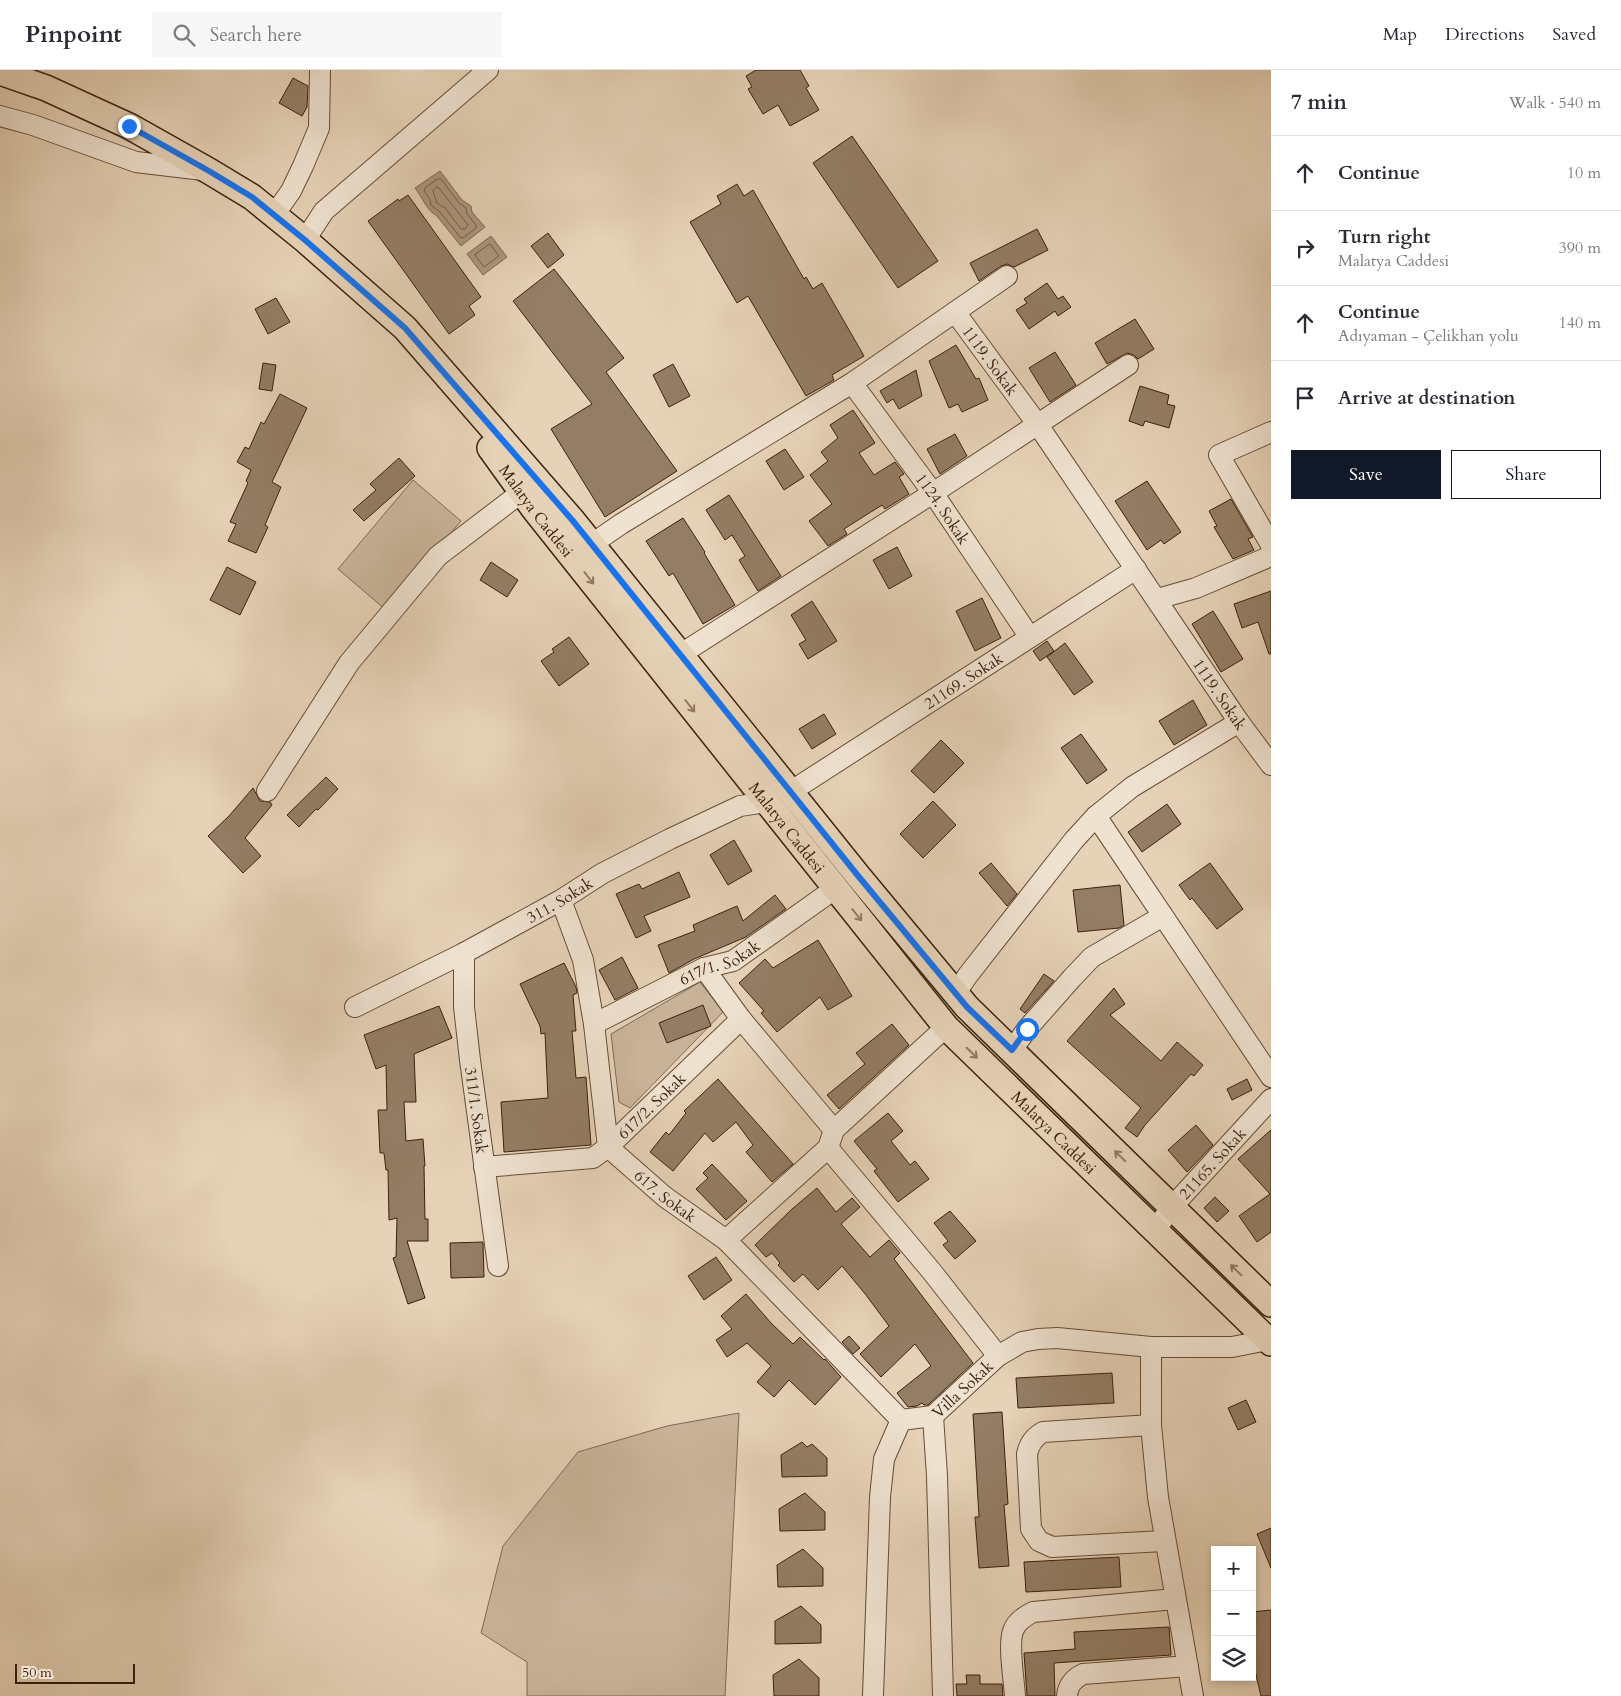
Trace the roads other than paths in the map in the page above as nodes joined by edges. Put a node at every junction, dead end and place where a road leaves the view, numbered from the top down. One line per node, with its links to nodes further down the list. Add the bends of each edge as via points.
1 (320, 70): 6 (street, via 319,128 291,191)
2 (488, 70): 7 (street, via 324,211)
3 (0, 72): 5 (main road, via 88,106)
4 (0, 116): 5 (street, via 136,162)
5 (209, 171): 6 (main road, via 252,197)
6 (274, 215): 7 (main road)
7 (305, 240): 10 (main road)
8 (1007, 276): 9 (street)
9 (955, 312): 12 (street, 1119. Sokak); 13 (street, 1119. Sokak)
10 (405, 328): 15 (main road, Malatya Caddesi); 17 (main road, Malatya Caddesi)
11 (1128, 364): 13 (street)
12 (852, 383): 16 (street, 1124. Sokak); 17 (street, 1119. Sokak)
13 (1038, 425): 16 (street); 20 (street, 1119. Sokak)
14 (1271, 432): 18 (street, via 1219,455)
15 (522, 492): 27 (street, via 438,556 349,663); 29 (main road, Malatya Caddesi, one-way to 29)
16 (934, 493): 22 (street, 1124. Sokak); 23 (street)
17 (592, 544): 23 (main road, Malatya Caddesi)
18 (1271, 545)
19 (1271, 556): 21 (street, via 1196,588)
20 (1136, 568): 21 (street, 1119. Sokak); 22 (street, 21169. Sokak)
21 (1157, 599): 24 (street, 1119. Sokak)
22 (1030, 636): 28 (street, 21169. Sokak)
23 (681, 654): 28 (main road, Malatya Caddesi)
24 (1239, 722): 25 (street, 1119. Sokak); 30 (street, via 1132,787)
25 (1264, 743): 26 (street, 1119. Sokak)
26 (1271, 765)
27 (267, 791)
28 (790, 792): 36 (main road, Malatya Caddesi)
29 (766, 802): 31 (main road, Malatya Caddesi); 32 (street, 311. Sokak, via 740,806 670,839 603,872)
30 (1096, 816): 33 (street); 36 (street)
31 (836, 888): 35 (street, 617/1. Sokak, via 733,960); 40 (main road, Malatya Caddesi, one-way to 40)
32 (561, 900): 34 (street, 311. Sokak); 39 (street, via 582,960)
33 (1162, 916): 41 (street, via 1092,957); 42 (street)
34 (464, 954): 37 (street, 311. Sokak); 46 (street, 311/1. Sokak, via 464,1006)
35 (704, 968): 38 (street); 39 (street, 617/1. Sokak)
36 (956, 994): 41 (main road, Malatya Caddesi)
37 (355, 1007)
38 (740, 1019): 44 (street); 45 (street, 617/2. Sokak)
39 (594, 1024): 45 (street)
40 (946, 1027): 44 (street); 48 (main road, Malatya Caddesi, one-way to 48)
41 (1012, 1050): 47 (main road, Malatya Caddesi, one-way to 41)
42 (1271, 1077)
43 (1271, 1099): 47 (street, 21165. Sokak)
44 (831, 1139): 49 (street); 54 (street)
45 (608, 1147): 46 (street, 617/2. Sokak, via 593,1158); 49 (street, 617. Sokak, via 664,1197)
46 (484, 1167): 50 (street, 311/1. Sokak)
47 (1171, 1208): 48 (street, 21165. Sokak); 51 (main road, Malatya Caddesi, one-way to 47)
48 (1155, 1230): 52 (main road, Malatya Caddesi)
49 (726, 1240): 56 (street, 617. Sokak)
50 (498, 1266)
51 (1271, 1304)
52 (1269, 1342): 53 (street, Villa Sokak, via 1232,1347)
53 (1151, 1347): 54 (street, Villa Sokak, via 1038,1339 1022,1342); 57 (street)
54 (998, 1356): 55 (street, Villa Sokak)
55 (933, 1416): 56 (street, Villa Sokak); 62 (street)
56 (901, 1420): 61 (street, via 884,1459 882,1478)
57 (1151, 1425): 58 (street); 58 (street, via 1043,1432 1038,1435 1030,1443 1027,1454 1032,1529 1039,1541 1052,1547)
58 (1164, 1541): 59 (street)
59 (1175, 1599): 60 (street); 63 (street, via 1027,1615 1013,1631)
60 (1188, 1666): 64 (street, via 1083,1674 1070,1684); 65 (street)
61 (873, 1696)
62 (943, 1696)
63 (1015, 1696)
64 (1067, 1696)
65 (1193, 1696)

